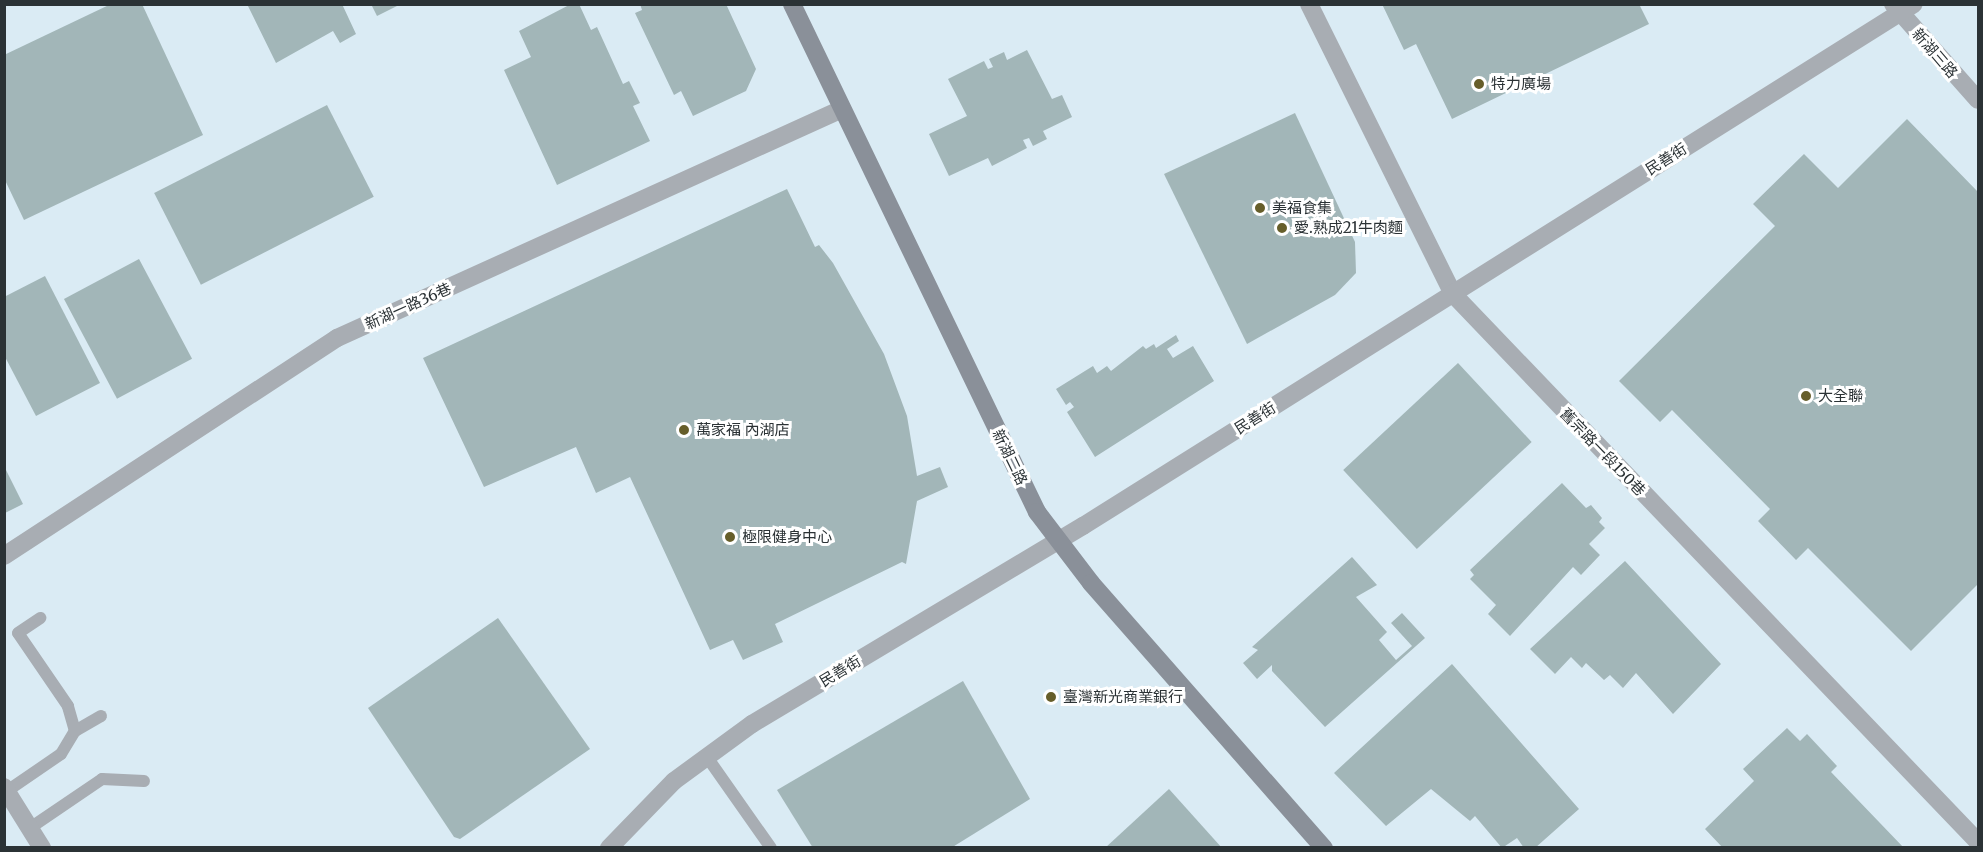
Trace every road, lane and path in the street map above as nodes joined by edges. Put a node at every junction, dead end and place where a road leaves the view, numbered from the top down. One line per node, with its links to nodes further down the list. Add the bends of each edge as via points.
1 (792, 4): 5 (street, 新湖二路)
2 (1309, 4): 6 (street, 舊宗路一段150巷)
3 (1903, 8): 4 (street, 新湖三路); 6 (street, 民善街)
4 (1978, 100)
5 (842, 109): 7 (street, 新湖二路, via 1037,512); 8 (street, 新湖一路36巷, via 338,338)
6 (1453, 294): 7 (street, 民善街); 16 (street, 舊宗路一段150巷)
7 (1057, 541): 12 (street, 民善街, via 753,724); 20 (street, 新湖二路)
8 (4, 556)
9 (40, 618): 11 (lane, via 18,633 68,706)
10 (102, 716): 11 (lane)
11 (75, 731): 14 (lane, via 61,754)
12 (707, 757): 18 (street, 民善街, via 674,781); 19 (lane)
13 (144, 781): 15 (lane, via 102,779)
14 (6, 789): 15 (street)
15 (30, 828): 17 (street)
16 (1978, 842)
17 (42, 848)
18 (609, 848)
19 (771, 848)
20 (1324, 848)

